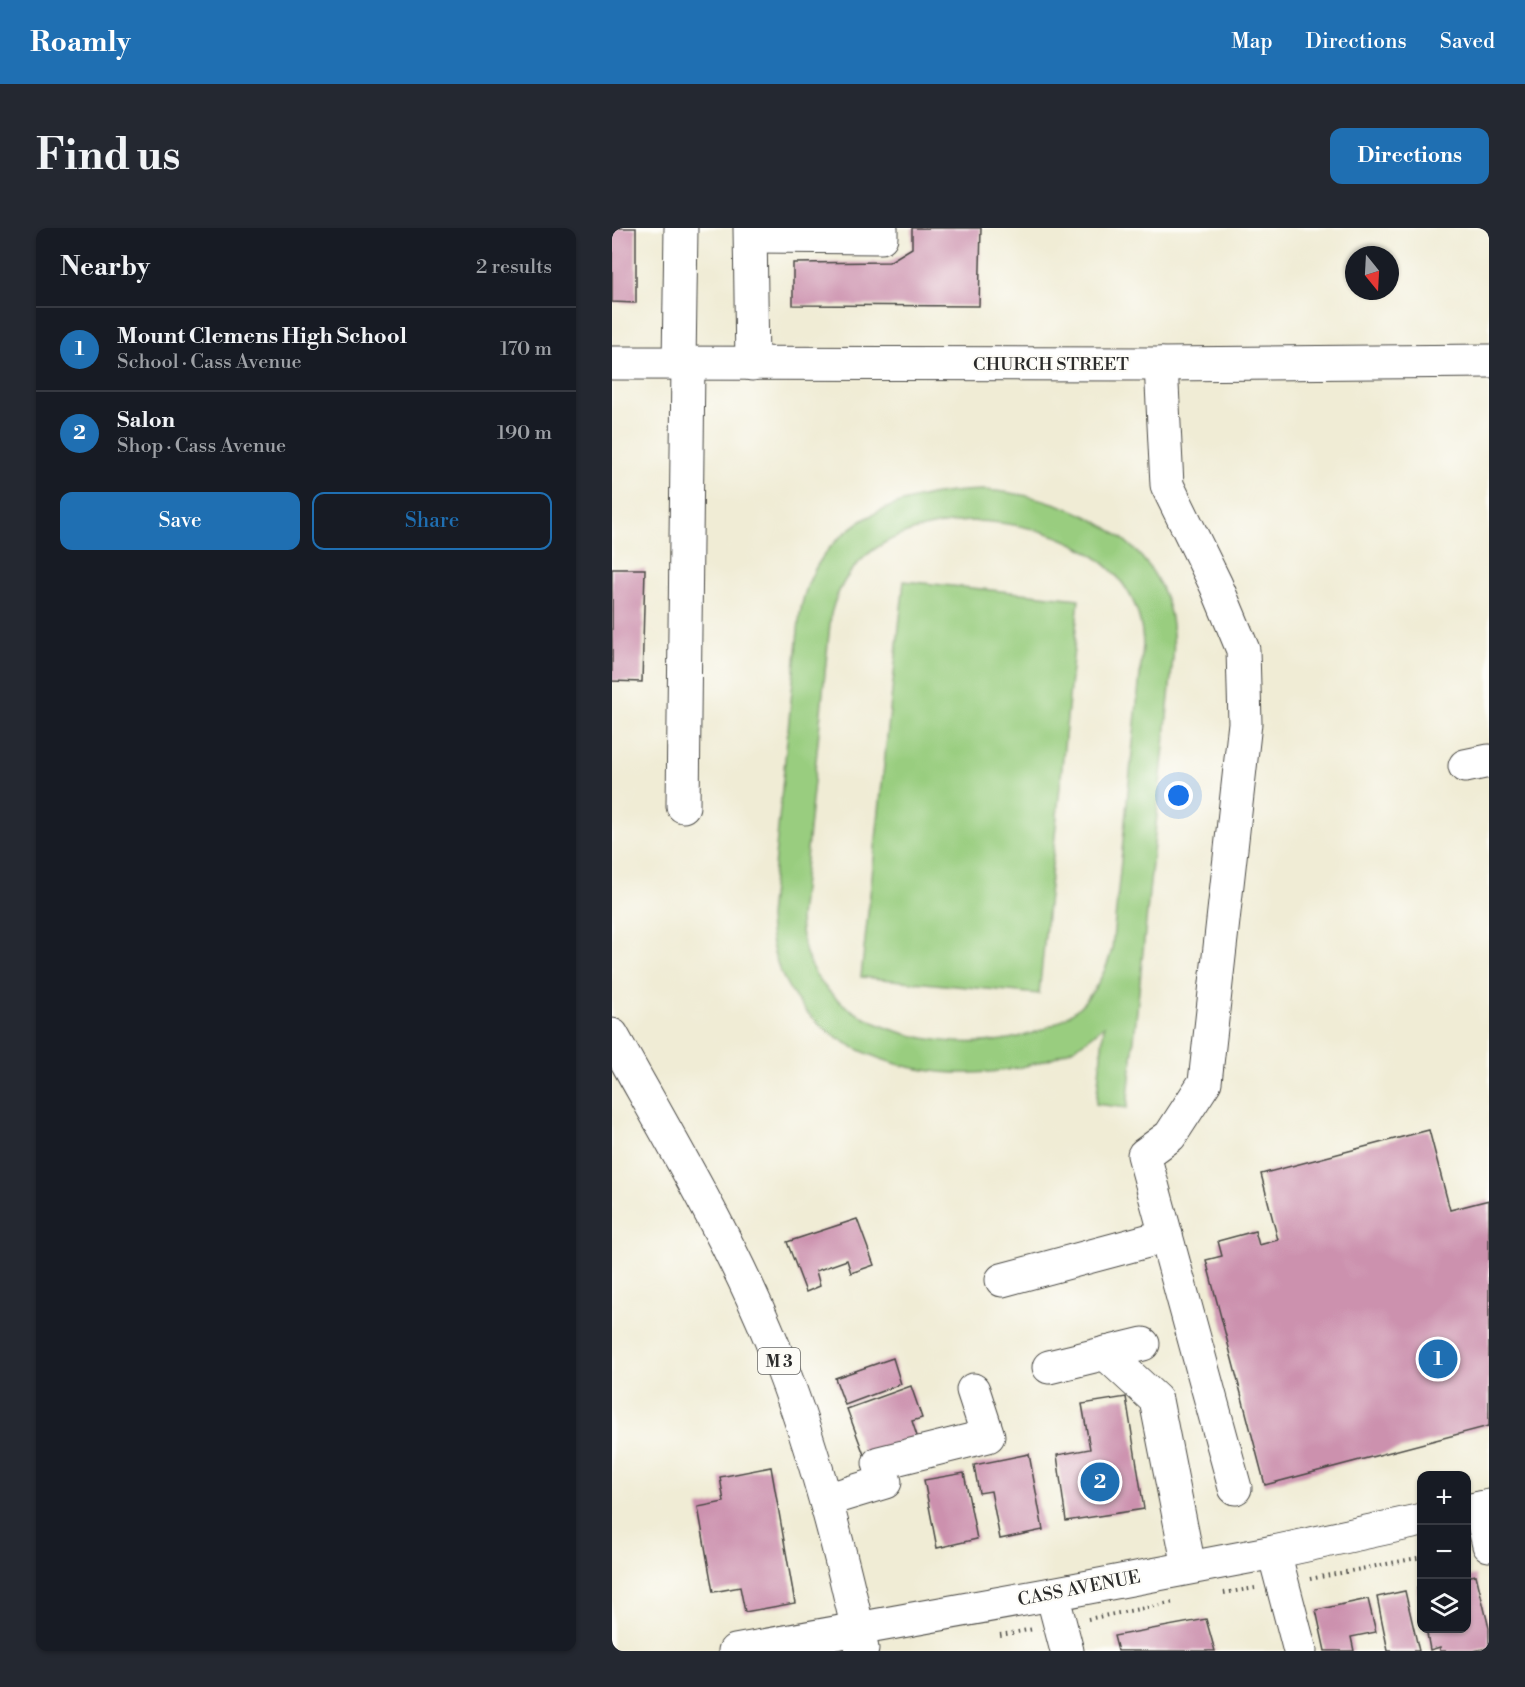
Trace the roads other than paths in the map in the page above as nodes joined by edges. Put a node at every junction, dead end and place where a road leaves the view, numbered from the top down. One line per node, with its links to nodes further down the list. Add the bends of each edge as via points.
1 (681, 228): 6 (main road)
2 (881, 228): 3 (main road, via 881,237)
3 (751, 232): 7 (main road)
4 (1489, 361): 8 (main road, CHURCH STREET)
5 (612, 363): 6 (main road, CHURCH STREET)
6 (684, 364): 7 (main road, CHURCH STREET); 9 (main road)
7 (752, 364): 8 (main road, CHURCH STREET)
8 (1161, 364): 11 (main road, via 1167,485 1243,650 1245,723 1206,1082 1170,1136 1144,1155)
9 (683, 806)
10 (612, 1035): 18 (main road, M 3, via 724,1240 773,1344)
11 (1166, 1236): 12 (main road); 17 (main road)
12 (1002, 1280)
13 (1143, 1344): 14 (main road)
14 (1105, 1353): 15 (main road); 23 (main road, via 1156,1400)
15 (1049, 1367)
16 (973, 1389): 18 (main road, via 988,1436 879,1463 885,1482)
17 (1235, 1488)
18 (826, 1500): 25 (main road, M 3)
19 (1478, 1508): 21 (main road)
20 (1417, 1521): 22 (main road, CASS AVENUE)
21 (1489, 1545)
22 (1274, 1552): 23 (main road, CASS AVENUE); 28 (main road)
23 (1189, 1567): 24 (main road, CASS AVENUE)
24 (1052, 1594): 25 (main road, CASS AVENUE); 27 (main road)
25 (860, 1640): 26 (main road, CASS AVENUE)
26 (735, 1651)
27 (1067, 1651)
28 (1300, 1651)

